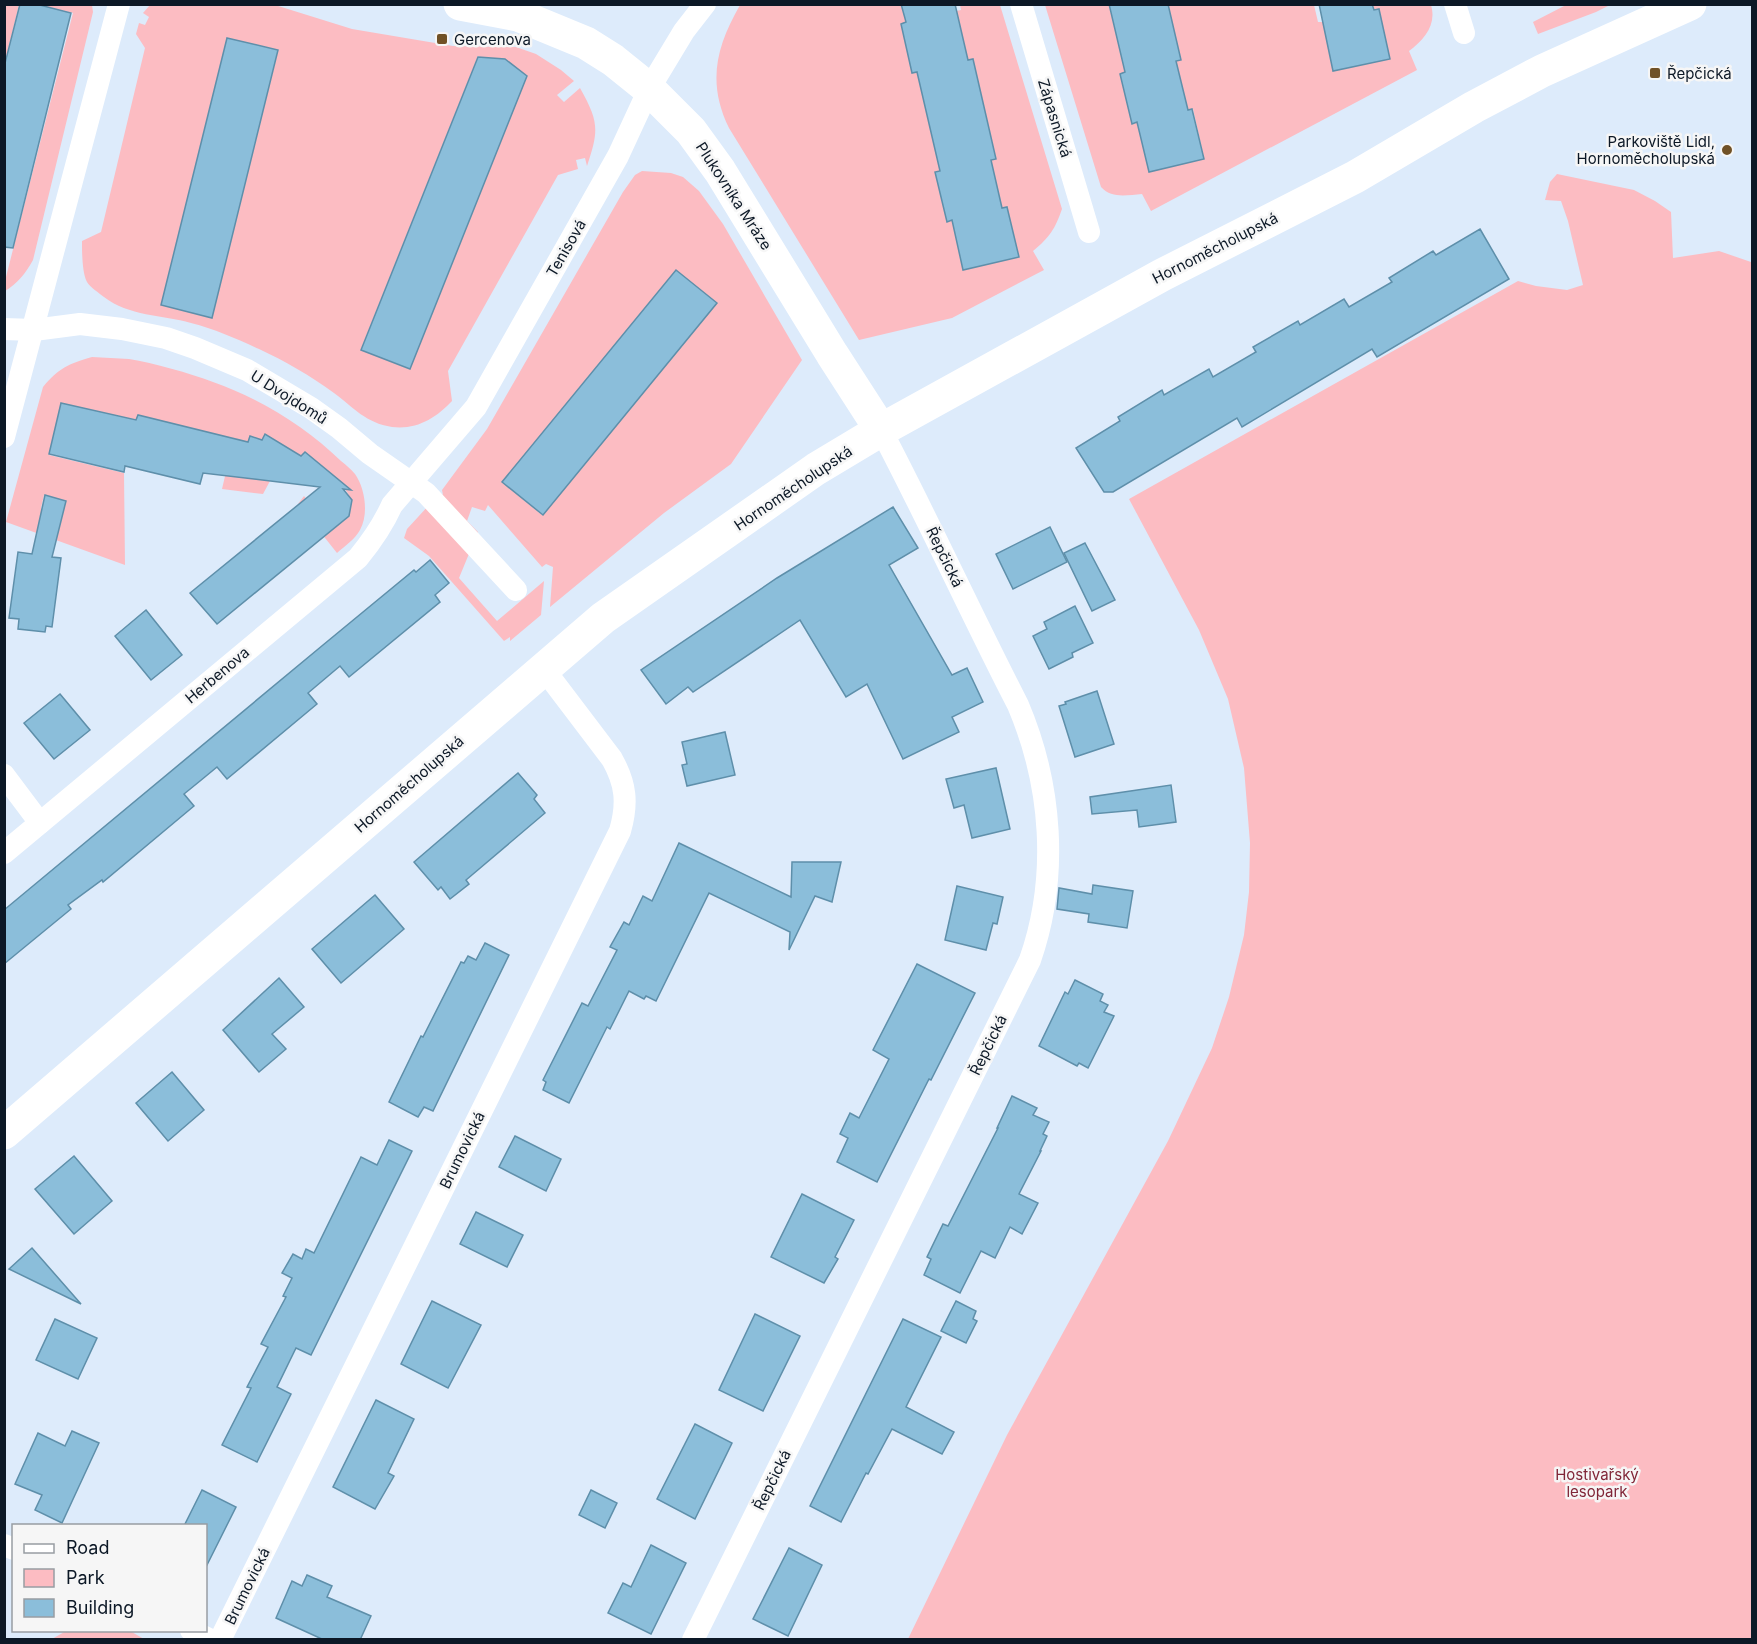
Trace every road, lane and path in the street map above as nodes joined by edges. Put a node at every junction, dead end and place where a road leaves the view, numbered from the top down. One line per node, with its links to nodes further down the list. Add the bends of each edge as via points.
1 (119, 4): 11 (street)
2 (460, 4): 8 (street, Plukovníka Mráze, via 518,15 585,43)
3 (705, 4): 8 (street, Tenisová)
4 (1021, 4): 9 (street, Zápasnická)
5 (1455, 4): 7 (street)
6 (1690, 4): 12 (street, Hornoměcholupská, via 1542,71 1355,177 1162,275)
7 (1464, 33)
8 (649, 89): 12 (street, Plukovníka Mráze, via 691,131 720,171); 14 (street, Tenisová, via 618,156 476,407)
9 (1089, 232)
10 (4, 328): 11 (street, U Dvojdomů)
11 (34, 330): 13 (street); 14 (street, U Dvojdomů, via 80,324 166,338 195,348 247,370 311,408)
12 (881, 430): 16 (street, Hornoměcholupská, via 816,470 603,618); 24 (street, Řepčická, via 1029,730 1042,780 1048,833 1044,911 1030,960)
13 (4, 437)
14 (411, 482): 15 (street, U Dvojdomů); 18 (street, Herbenova, via 358,558)
15 (516, 590)
16 (543, 668): 20 (street, Hornoměcholupská); 23 (street, Brumovická, via 617,767 626,805 620,831)
17 (4, 775): 18 (street)
18 (40, 823): 19 (street, Herbenova)
19 (4, 853)
20 (4, 1133)
21 (195, 1632): 22 (street)
22 (211, 1640)
23 (220, 1640)
24 (693, 1640)

